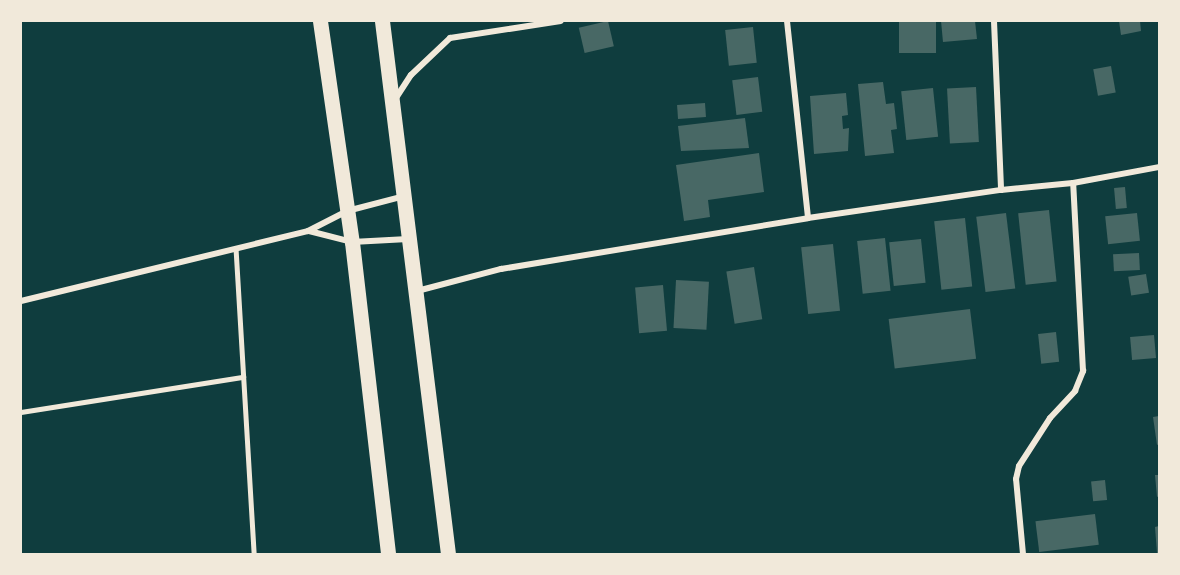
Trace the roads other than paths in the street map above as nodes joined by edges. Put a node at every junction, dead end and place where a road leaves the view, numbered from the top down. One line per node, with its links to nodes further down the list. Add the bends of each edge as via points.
1 (320, 21): 11 (highway)
2 (382, 21): 6 (highway)
3 (561, 21): 6 (street, via 450,38 411,75)
4 (787, 21): 12 (street)
5 (994, 21): 9 (street)
6 (392, 104): 10 (highway)
7 (1159, 167): 8 (street)
8 (1073, 183): 9 (street); 24 (street, via 1083,371 1076,391 1050,418 1019,466 1016,479)
9 (1000, 190): 12 (street)
10 (404, 196): 11 (street); 14 (highway)
11 (347, 211): 13 (street); 15 (highway)
12 (808, 218): 17 (street, via 501,269)
13 (308, 231): 15 (street); 16 (street)
14 (409, 239): 15 (street); 17 (highway)
15 (352, 242): 22 (highway)
16 (236, 248): 18 (street); 19 (lane)
17 (413, 292): 23 (highway)
18 (21, 301)
19 (243, 377): 20 (lane); 21 (lane)
20 (21, 412)
21 (254, 552)
22 (388, 554)
23 (448, 554)
24 (1023, 554)

